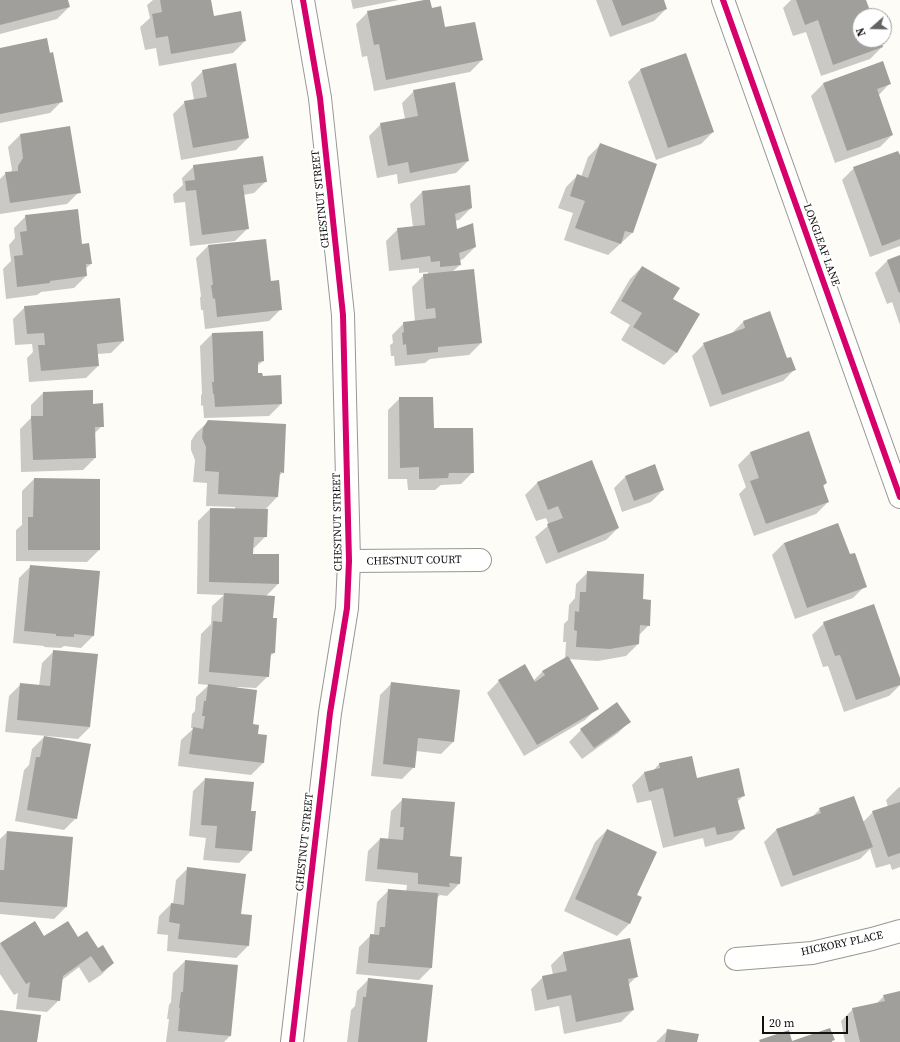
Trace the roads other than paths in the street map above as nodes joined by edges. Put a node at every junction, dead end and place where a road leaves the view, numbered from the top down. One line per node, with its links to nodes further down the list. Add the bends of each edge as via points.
1 (303, 0): 5 (street, CHESTNUT STREET, via 320,98 343,315)
2 (723, 0): 3 (street, LONGLEAF LANE)
3 (900, 497)
4 (480, 560): 5 (street, CHESTNUT COURT)
5 (349, 561): 8 (street, CHESTNUT STREET, via 347,608 330,713)
6 (900, 930): 7 (street, HICKORY PLACE, via 872,940 812,953)
7 (736, 959)
8 (292, 1042)

